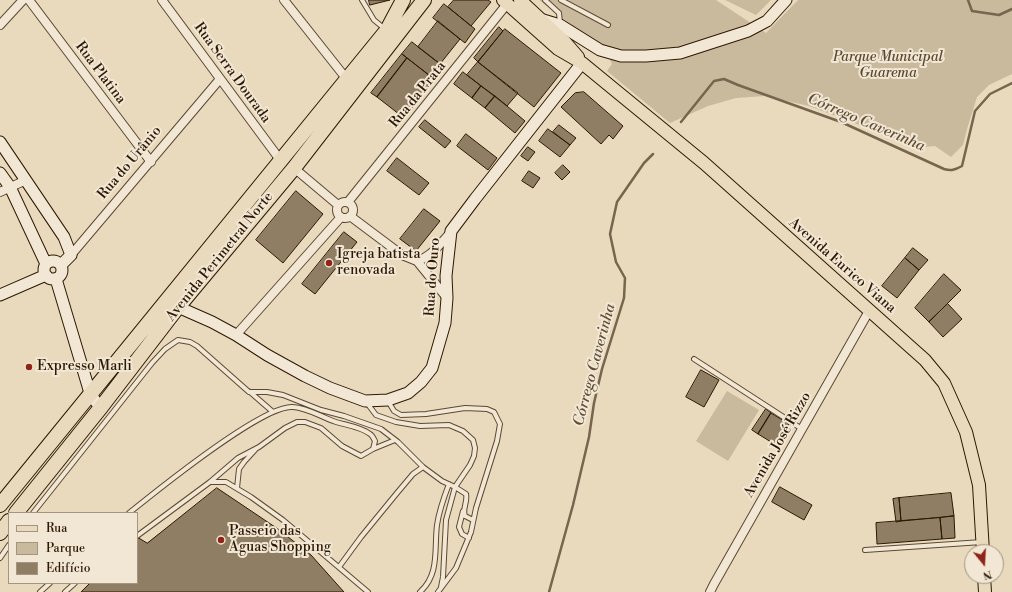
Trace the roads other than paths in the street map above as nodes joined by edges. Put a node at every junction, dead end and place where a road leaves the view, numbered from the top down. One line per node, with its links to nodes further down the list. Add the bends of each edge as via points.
1 (23, 0): 14 (street)
2 (29, 0): 23 (street, Rua Platina)
3 (162, 0): 19 (street, Rua Serra Dourada)
4 (284, 0): 20 (street)
5 (362, 0): 17 (lane, via 374,20)
6 (403, 0): 17 (highway, Avenida Perimetral Norte)
7 (424, 0): 20 (highway, Avenida Perimetral Norte)
8 (520, 0): 13 (main road, Avenida Eurico Viana)
9 (545, 0): 15 (lane, via 559,14)
10 (561, 0): 16 (lane)
11 (786, 0): 15 (street, via 767,21 748,31 680,53 621,56 600,50)
12 (505, 2): 18 (main road, Avenida Eurico Viana, via 558,49); 29 (street, Rua da Prata)
13 (540, 18): 15 (street); 18 (main road, Avenida Eurico Viana)
14 (0, 25)
15 (560, 25)
16 (608, 25)
17 (387, 30): 20 (highway, Avenida Perimetral Norte)
18 (582, 63): 33 (street, Rua do Ouro); 42 (main road, Avenida Eurico Viana, via 704,163)
19 (220, 79): 22 (street, Rua Serra Dourada); 23 (street, Rua do Urânio)
20 (351, 84): 22 (highway, Avenida Perimetral Norte); 24 (highway, Avenida Perimetral Norte)
21 (0, 142): 26 (street)
22 (281, 161): 46 (highway, Avenida Perimetral Norte)
23 (151, 162): 34 (street, Rua do Urânio)
24 (294, 168): 30 (street); 41 (highway, Avenida Perimetral Norte)
25 (0, 173): 27 (street)
26 (26, 180): 27 (street); 34 (street, via 64,237)
27 (10, 187): 28 (street); 36 (street)
28 (0, 192)
29 (348, 202): 30 (street); 31 (street, via 353,209)
30 (338, 205): 32 (street, via 337,210)
31 (350, 216): 32 (street); 35 (street, via 402,255)
32 (341, 217): 43 (street)
33 (451, 231): 35 (street, via 434,251); 40 (street, Rua do Ouro, via 446,276)
34 (72, 255): 37 (street, Rua do Urânio)
35 (417, 261): 40 (street)
36 (46, 264): 37 (street, via 55,260); 38 (street, via 44,270)
37 (61, 265): 38 (street, via 62,274)
38 (51, 277): 39 (street); 46 (street)
39 (0, 296)
40 (447, 298): 48 (street, Rua do Ouro, via 445,322 432,368 408,393)
41 (178, 307): 43 (street, Rua do Ouro); 50 (highway, Avenida Perimetral Norte)
42 (869, 311): 53 (street, Avenida José Rizzo); 72 (main road, Avenida Eurico Viana, via 925,360 944,383 966,432 976,470)
43 (236, 335): 49 (street, Rua do Ouro, via 305,376)
44 (694, 359): 53 (lane)
45 (250, 392): 47 (lane, via 267,392); 52 (lane); 65 (lane, via 197,346 178,340 152,363)
46 (90, 393): 50 (street); 62 (highway, Avenida Perimetral Norte)
47 (293, 398): 51 (lane); 54 (lane, via 321,410 381,429)
48 (388, 400): 49 (street, Rua do Ouro); 67 (lane, via 394,411 401,415 465,408 487,409 494,412 500,424 500,432)
49 (365, 401): 60 (lane, via 376,415 420,426 449,425 473,440 474,456)
50 (102, 406): 64 (highway, Avenida Perimetral Norte)
51 (292, 406): 52 (lane); 56 (lane, via 371,434 375,441)
52 (273, 412): 66 (lane, via 220,444)
53 (802, 429): 85 (street, Avenida José Rizzo)
54 (395, 440): 56 (lane); 57 (lane)
55 (258, 447): 56 (lane, via 285,428 298,422 305,422 321,428 342,446 361,456); 58 (lane, via 238,458); 61 (lane, via 239,469)
56 (373, 449)
57 (423, 467): 59 (lane); 77 (lane, via 413,474 397,493)
58 (210, 482): 61 (lane, via 226,482); 70 (lane)
59 (449, 484): 60 (lane); 84 (lane, via 437,525 436,562 429,581)
60 (455, 487): 63 (lane, via 466,494); 80 (lane, via 446,520 443,577)
61 (237, 488): 77 (lane, via 283,520)
62 (0, 506)
63 (463, 511): 67 (lane, via 465,516); 71 (lane, via 459,526 462,534)
64 (17, 512)
65 (34, 512)
66 (130, 512)
67 (473, 520): 71 (lane)
68 (8, 522): 69 (highway)
69 (0, 533)
70 (138, 535)
71 (469, 538): 80 (lane, via 456,568)
72 (982, 544)
73 (8, 546): 76 (lane)
74 (964, 547): 75 (lane)
75 (865, 550)
76 (0, 558)
77 (339, 567): 83 (lane)
78 (49, 584): 81 (lane)
79 (74, 584): 82 (lane)
80 (439, 591)
81 (40, 592)
82 (65, 592)
83 (368, 592)
84 (420, 592)
85 (710, 592)

